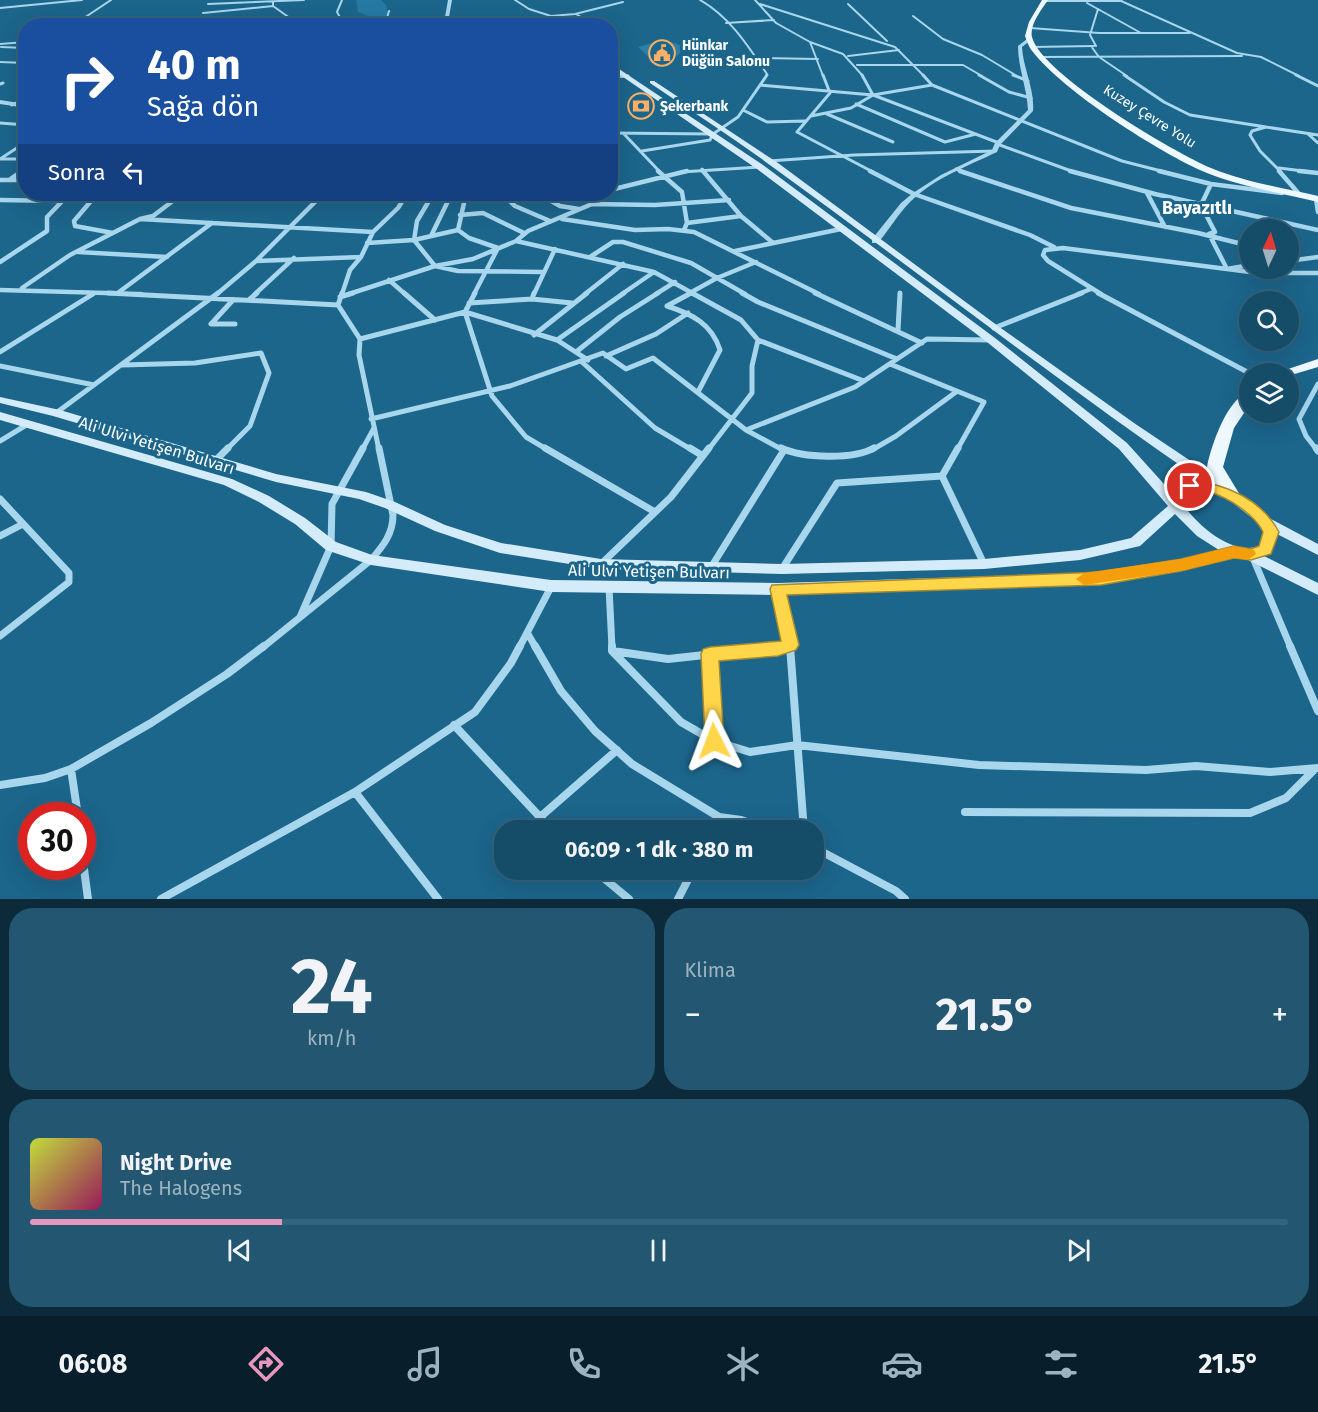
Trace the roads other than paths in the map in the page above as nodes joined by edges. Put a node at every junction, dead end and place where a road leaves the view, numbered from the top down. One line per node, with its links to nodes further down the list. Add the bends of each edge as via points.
1 (82, 0): 20 (street)
2 (111, 0): 27 (street)
3 (214, 0): 15 (street)
4 (304, 0): 16 (street)
5 (342, 0): 30 (street, via 337,12)
6 (450, 0): 32 (street)
7 (515, 0): 25 (street)
8 (700, 0): 19 (street)
9 (709, 0): 19 (street)
10 (755, 0): 17 (street)
11 (1045, 1): 14 (street); 37 (main road)
12 (1120, 1): 14 (street); 39 (street)
13 (623, 2): 24 (street)
14 (1086, 3): 21 (street)
15 (208, 4): 16 (street); 23 (street)
16 (273, 4): 23 (street); 29 (street)
17 (760, 4): 35 (street); 47 (street)
18 (848, 4): 47 (street)
19 (712, 7): 36 (street)
20 (0, 8)
21 (1098, 9): 38 (street); 40 (street)
22 (389, 11): 31 (street)
23 (203, 13): 28 (street)
24 (575, 14): 25 (street); 34 (street)
25 (550, 16): 33 (street)
26 (913, 16): 63 (street, via 943,39)
27 (84, 18)
28 (205, 18)
29 (288, 18)
30 (340, 18)
31 (387, 18)
32 (446, 18)
33 (547, 18)
34 (581, 18)
35 (774, 20): 36 (street); 41 (street)
36 (726, 23): 53 (street)
37 (1030, 28): 38 (street); 43 (main road)
38 (1090, 33): 40 (street); 45 (street, via 1096,46)
39 (1193, 33): 40 (street); 50 (street)
40 (1143, 34)
41 (810, 42): 49 (street); 54 (street)
42 (18, 43): 44 (street)
43 (1030, 43): 45 (street); 51 (main road, Kuzey Çevre Yolu); 63 (street, via 1020,46)
44 (0, 46): 46 (street)
45 (1091, 46): 52 (street)
46 (18, 47)
47 (895, 47): 48 (street)
48 (899, 50): 49 (street); 58 (street)
49 (848, 56): 59 (street)
50 (1246, 56): 52 (street); 66 (street, via 1261,57)
51 (1038, 57): 52 (street); 113 (main road, Kuzey Çevre Yolu, via 1120,119 1187,159 1239,181)
52 (1099, 57): 82 (street, via 1164,102 1190,115)
53 (758, 58): 54 (street); 64 (street, via 767,74)
54 (818, 59): 67 (street)
55 (0, 62): 56 (street)
56 (18, 63)
57 (618, 63): 83 (main road)
58 (913, 64): 59 (street); 65 (street); 69 (street, via 963,65 1009,92)
59 (857, 65): 68 (street)
60 (618, 70): 61 (main road)
61 (629, 76): 62 (street); 87 (main road)
62 (618, 77)
63 (1028, 81): 69 (street)
64 (760, 85): 67 (street); 75 (street)
65 (932, 85): 68 (street); 79 (street)
66 (1318, 86)
67 (830, 93): 68 (street); 77 (street)
68 (873, 94): 72 (street); 88 (street)
69 (1031, 98): 79 (street, via 1031,110)
70 (0, 102): 73 (street)
71 (18, 102): 73 (street)
72 (856, 104): 76 (street); 88 (street, via 945,142)
73 (12, 105): 74 (street)
74 (18, 105)
75 (743, 110): 78 (street, via 767,122); 83 (street)
76 (827, 114): 77 (street); 90 (street)
77 (811, 116): 78 (street)
78 (805, 121): 97 (street, via 797,132)
79 (1020, 122): 92 (street); 109 (street, via 1122,161)
80 (0, 123): 81 (street)
81 (18, 124)
82 (1266, 127): 86 (street); 100 (street, via 1250,135 1258,150)
83 (725, 130): 87 (street); 99 (main road)
84 (618, 133): 85 (street)
85 (623, 133): 87 (street); 94 (street)
86 (1308, 133): 89 (street); 91 (street)
87 (713, 134): 94 (street, via 710,140); 99 (main road)
88 (977, 134): 92 (street)
89 (1318, 135)
90 (893, 142)
91 (1318, 143)
92 (997, 146): 97 (street); 102 (street); 111 (street)
93 (18, 148): 96 (street)
94 (642, 151): 105 (street)
95 (0, 152): 96 (street)
96 (10, 153): 98 (street, via 0,159)
97 (842, 156): 99 (street); 112 (street)
98 (18, 159)
99 (765, 164): 101 (street); 144 (main road); 153 (main road)
100 (1278, 168): 103 (street); 113 (street)
101 (702, 169): 105 (street); 117 (street)
102 (956, 169): 112 (street); 141 (street, via 1021,195)
103 (1318, 173)
104 (18, 174): 107 (street)
105 (661, 177): 110 (street); 128 (street, via 682,192)
106 (0, 180): 107 (street)
107 (9, 180): 108 (street)
108 (18, 180)
109 (1210, 184): 113 (street); 130 (street)
110 (620, 189): 129 (street)
111 (1147, 193): 130 (street); 141 (street)
112 (914, 194): 153 (street); 158 (street, via 1030,235)
113 (1300, 195): 114 (main road, Kuzey Çevre Yolu)
114 (1317, 199): 132 (street)
115 (0, 200): 116 (street)
116 (18, 200)
117 (729, 200): 128 (street); 134 (street)
118 (61, 201): 169 (street, via 47,216 47,231)
119 (91, 201): 147 (street, via 74,221 75,226)
120 (173, 201): 135 (street, via 153,216)
121 (315, 201): 140 (street)
122 (402, 201): 146 (street)
123 (429, 201): 151 (street, via 417,221)
124 (448, 201): 150 (street)
125 (464, 201): 133 (street)
126 (510, 201): 137 (street)
127 (551, 201): 131 (street)
128 (683, 202): 129 (street); 139 (street)
129 (618, 205): 131 (street, via 592,204)
130 (1201, 205): 145 (street); 149 (street, via 1215,232)
131 (579, 210): 136 (street)
132 (1318, 212)
133 (460, 215): 142 (street); 148 (street, via 483,213)
134 (741, 216): 139 (street); 154 (street)
135 (140, 219): 138 (street); 147 (street)
136 (562, 219): 137 (street); 143 (street, via 634,230)
137 (550, 221): 148 (street)
138 (212, 222): 140 (street); 162 (street)
139 (687, 223): 143 (street)
140 (287, 227): 146 (street); 168 (street)
141 (1165, 227): 149 (street)
142 (458, 230): 150 (street); 157 (street)
143 (684, 230): 160 (street)
144 (841, 230): 154 (street); 202 (main road)
145 (1318, 230)
146 (372, 232): 155 (street)
147 (114, 233): 161 (street)
148 (524, 233): 152 (street)
149 (1209, 234): 156 (street); 174 (street)
150 (431, 236): 151 (street)
151 (414, 240): 155 (street); 172 (street)
152 (516, 241): 157 (street); 159 (street)
153 (875, 241): 202 (main road)
154 (772, 242): 160 (street)
155 (367, 243): 163 (street)
156 (1239, 243)
157 (498, 248): 172 (street, via 473,259); 175 (street)
158 (1054, 248): 174 (street); 183 (street, via 1045,250 1043,255 1048,261)
159 (555, 249): 164 (street); 176 (street)
160 (734, 251): 170 (street)
161 (78, 252): 162 (street); 182 (street)
162 (167, 257): 185 (street)
163 (360, 257): 166 (street); 189 (street, via 350,270)
164 (590, 257): 171 (street); 179 (street, via 613,242 623,242 690,263)
165 (1318, 257): 167 (street)
166 (295, 258): 168 (street); 191 (street)
167 (1299, 260)
168 (256, 261): 190 (street)
169 (0, 262)
170 (756, 262): 179 (street); 201 (street, via 784,279)
171 (623, 264): 177 (street); 195 (street)
172 (435, 266): 175 (street); 180 (street)
173 (1239, 267): 174 (street)
174 (1227, 269): 178 (street)
175 (486, 271): 176 (street); 194 (street)
176 (542, 272): 192 (street)
177 (654, 272): 181 (street); 205 (street)
178 (1318, 273)
179 (717, 278): 186 (street); 211 (street, via 769,307)
180 (389, 280): 189 (street); 199 (street)
181 (675, 282): 186 (street); 209 (street, via 620,317)
182 (22, 288): 184 (street); 188 (street)
183 (1090, 289): 202 (street); 217 (street)
184 (0, 290)
185 (119, 292): 188 (street); 190 (street)
186 (690, 292): 198 (street, via 667,306); 206 (street, via 741,320)
187 (900, 292): 201 (street)
188 (93, 294): 208 (street)
189 (340, 297): 196 (street)
190 (211, 298): 193 (street); 215 (street)
191 (250, 299): 193 (street); 196 (street)
192 (532, 299): 194 (street); 195 (street)
193 (233, 300): 200 (street, via 210,324)
194 (469, 303): 197 (street)
195 (573, 303): 203 (street)
196 (338, 305): 204 (street)
197 (465, 312): 199 (street); 203 (street); 222 (street)
198 (688, 313): 210 (street, via 656,334); 223 (street, via 717,336 720,350)
199 (435, 320): 204 (street)
200 (235, 324)
201 (898, 330): 207 (street)
202 (992, 334): 207 (street, via 927,339); 241 (main road); 244 (main road, via 1123,446)
203 (534, 335): 205 (street)
204 (360, 339): 229 (street, via 359,355)
205 (557, 340): 209 (street)
206 (758, 340): 219 (street); 230 (street, via 752,366 752,393)
207 (922, 343): 211 (street)
208 (0, 352)
209 (576, 352): 212 (street)
210 (606, 356): 212 (street, via 603,353); 223 (street, via 626,369 653,358)
211 (897, 359): 214 (street)
212 (585, 361): 222 (street); 237 (street, via 655,428)
213 (1318, 363): 218 (main road)
214 (890, 364): 219 (street); 224 (street)
215 (121, 365): 221 (street); 238 (street, via 195,363 261,353 269,373 250,426)
216 (0, 366): 221 (street)
217 (1239, 368)
218 (1299, 368)
219 (864, 381): 233 (street)
220 (1318, 384): 236 (street, via 1299,419 1305,436)
221 (94, 385): 227 (street)
222 (491, 390): 229 (street); 245 (street, via 526,437)
223 (698, 392): 230 (street)
224 (956, 392): 235 (street, via 864,454 846,458); 239 (street, via 984,402)
225 (0, 400): 227 (main road)
226 (1239, 406): 241 (main road, via 1218,447 1215,467)
227 (56, 413): 238 (main road)
228 (0, 416): 231 (main road, Ali Ulvi Yetişen Bulvarı)
229 (371, 419): 232 (street)
230 (734, 419): 233 (street); 237 (street)
231 (28, 424): 234 (street); 249 (main road, Ali Ulvi Yetişen Bulvarı, via 228,482 273,504)
232 (374, 428): 240 (street); 243 (street)
233 (747, 430): 235 (street)
234 (0, 441)
235 (784, 450): 256 (street)
236 (1318, 451)
237 (703, 456): 245 (street)
238 (215, 461): 240 (main road)
239 (942, 476): 255 (street); 257 (street, via 837,483)
240 (338, 490): 243 (main road); 249 (street, via 332,504)
241 (1232, 495): 244 (main road, via 1209,487 1190,486 1180,491); 246 (main road)
242 (0, 499): 247 (street)
243 (390, 504): 253 (street, via 393,526); 254 (main road, via 417,519 500,548)
244 (1176, 506): 251 (main road, via 1190,524); 255 (main road, via 1136,542 1080,555)
245 (656, 512): 254 (street)
246 (1266, 522): 250 (main road); 252 (main road, via 1270,541 1265,550)
247 (23, 524): 248 (street); 264 (street, via 69,573 69,582)
248 (0, 536)
249 (331, 546): 253 (main road, Ali Ulvi Yetişen Bulvarı); 262 (street)
250 (1318, 550)
251 (1234, 552): 252 (main road, Ali Ulvi Yetişen Bulvarı); 260 (main road, Ali Ulvi Yetişen Bulvarı, via 1101,578)
252 (1251, 555): 261 (main road, Ali Ulvi Yetişen Bulvarı); 268 (street)
253 (371, 560): 258 (main road, Ali Ulvi Yetişen Bulvarı); 262 (street)
254 (601, 564): 256 (main road)
255 (984, 564): 257 (main road)
256 (710, 569): 257 (main road)
257 (782, 569)
258 (551, 586): 259 (main road, Ali Ulvi Yetişen Bulvarı); 263 (street)
259 (609, 587): 260 (main road, Ali Ulvi Yetişen Bulvarı); 266 (street)
260 (778, 589): 265 (street)
261 (1318, 589)
262 (299, 620): 273 (street, via 227,674)
263 (528, 634): 269 (street, via 512,663 475,712); 272 (street, via 561,691)
264 (0, 636)
265 (790, 645): 267 (street); 271 (street)
266 (612, 651): 267 (street, via 668,659); 270 (street, via 681,722)
267 (710, 654): 270 (street)
268 (1318, 711)
269 (454, 725): 276 (street); 280 (street)
270 (714, 741): 271 (street, via 750,752)
271 (797, 745): 274 (street, via 979,765 1146,770 1196,766 1270,772); 283 (street)
272 (617, 750): 279 (street, via 632,764); 280 (street)
273 (71, 769): 275 (street, via 45,778); 277 (street)
274 (1316, 769): 278 (street, via 1299,790 1278,804 1250,813)
275 (0, 785)
276 (355, 792): 289 (street); 290 (street)
277 (76, 802)
278 (964, 812)
279 (719, 817): 281 (street); 282 (street)
280 (540, 818)
281 (718, 820)
282 (741, 820)
283 (803, 820)
284 (824, 853): 293 (street)
285 (85, 880): 288 (street)
286 (606, 880): 291 (street)
287 (688, 880): 292 (street)
288 (88, 899)
289 (161, 899)
290 (438, 899)
291 (629, 899)
292 (678, 899)
293 (906, 899)

